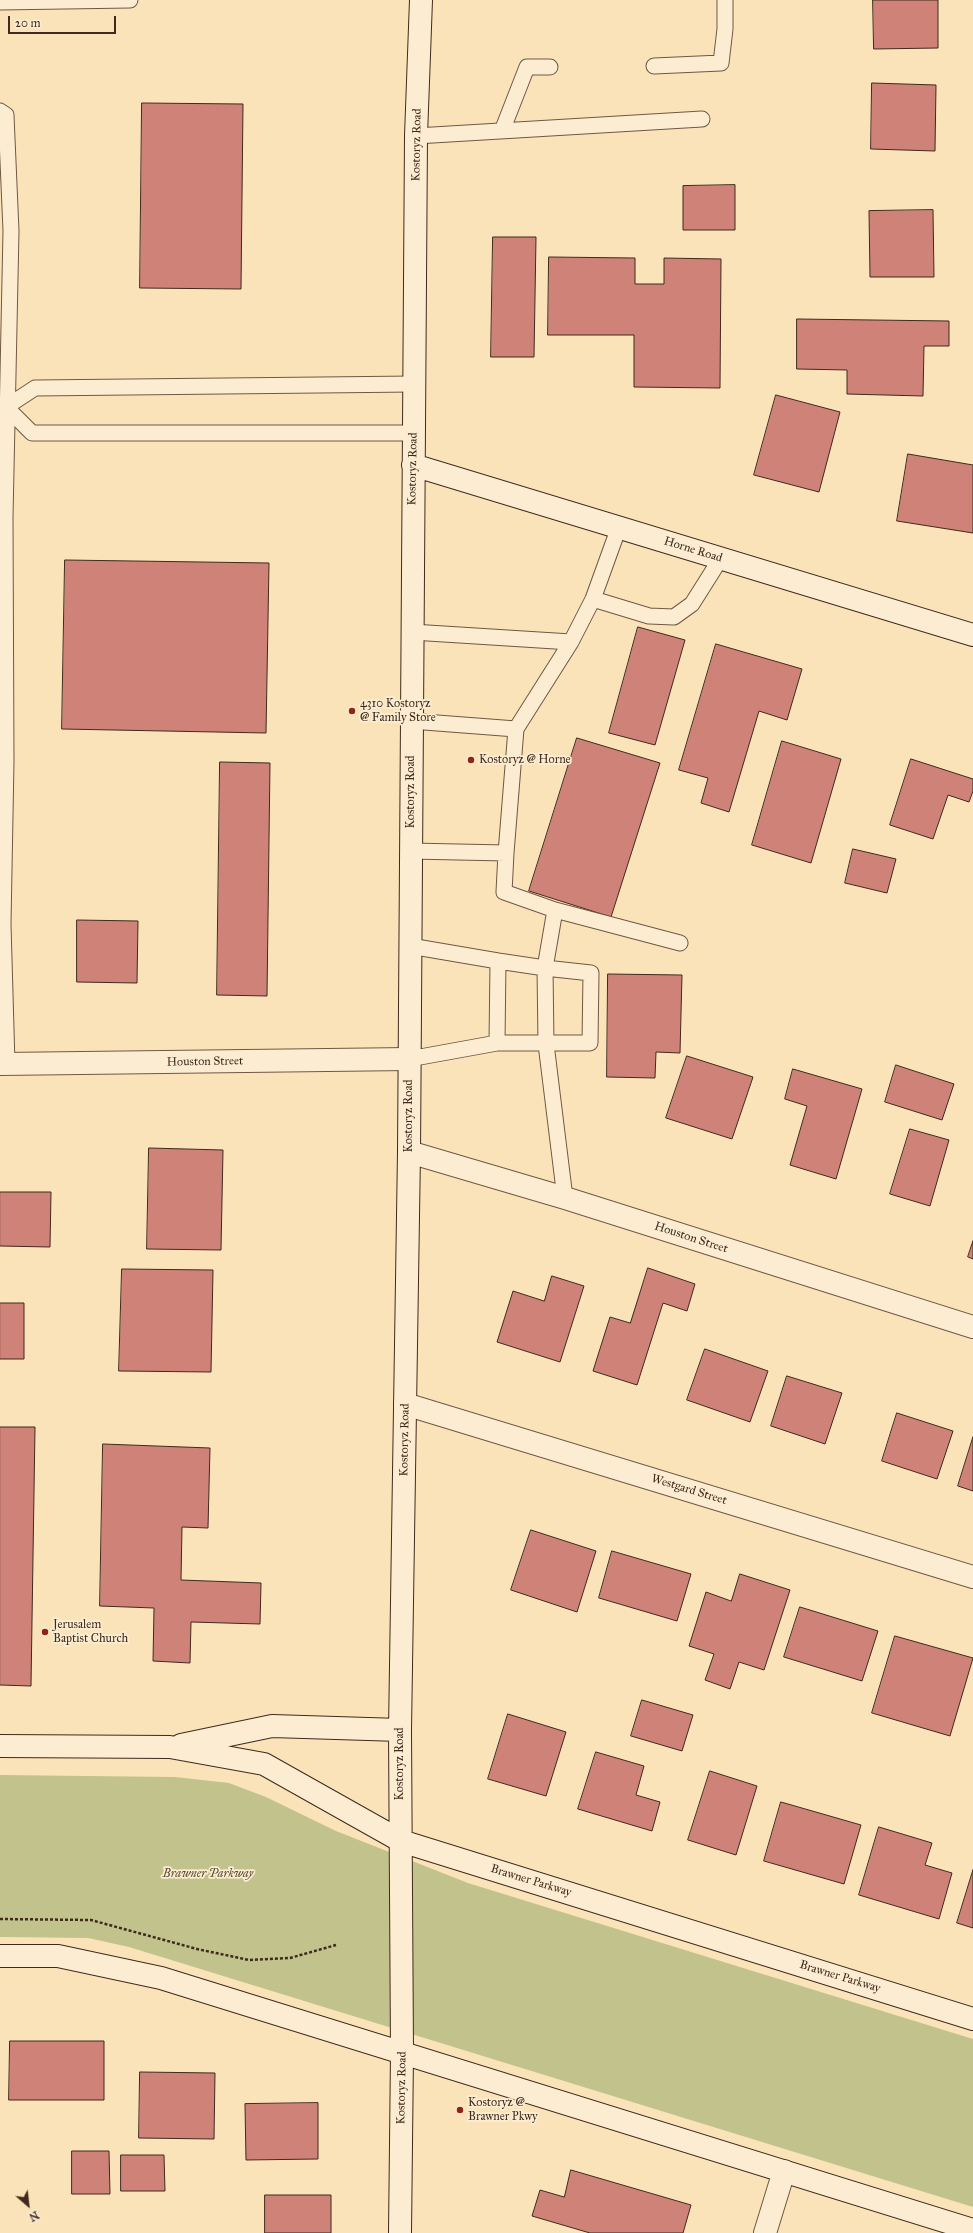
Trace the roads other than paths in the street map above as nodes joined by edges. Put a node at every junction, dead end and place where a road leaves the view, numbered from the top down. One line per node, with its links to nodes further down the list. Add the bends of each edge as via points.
1 (130, 0): 4 (lane)
2 (421, 0): 10 (street, Kostoryz Road)
3 (725, 0): 5 (lane, via 721,64)
4 (0, 2)
5 (654, 66)
6 (550, 67): 9 (lane, via 527,67)
7 (0, 111): 12 (lane, via 6,115 10,231)
8 (702, 119): 9 (lane)
9 (502, 131): 10 (lane)
10 (416, 136): 11 (street, Kostoryz Road)
11 (414, 384): 12 (lane, via 35,388); 13 (street, Kostoryz Road)
12 (6, 407): 13 (lane, via 32,433); 33 (lane)
13 (413, 433): 14 (street, Kostoryz Road)
14 (413, 465): 15 (street, Horne Road); 18 (street, Kostoryz Road)
15 (620, 527): 16 (street, Horne Road); 17 (lane)
16 (721, 558): 17 (lane, via 692,604 674,617 649,616); 19 (street, Horne Road)
17 (593, 599): 20 (lane)
18 (412, 632): 20 (lane); 21 (street, Kostoryz Road)
19 (973, 635)
20 (571, 642): 22 (lane)
21 (411, 721): 22 (lane); 23 (street, Kostoryz Road)
22 (516, 729): 24 (lane)
23 (410, 851): 24 (lane); 27 (street, Kostoryz Road)
24 (506, 853): 25 (lane, via 504,892)
25 (555, 910): 26 (lane); 29 (lane)
26 (680, 943)
27 (410, 946): 28 (lane); 32 (street, Kostoryz Road)
28 (498, 961): 29 (lane); 30 (lane)
29 (544, 968): 31 (lane); 31 (lane, via 591,973 590,1043)
30 (497, 1044): 31 (lane); 32 (lane)
31 (546, 1044): 35 (lane)
32 (409, 1059): 33 (street, Houston Street); 34 (street, Kostoryz Road)
33 (4, 1064)
34 (408, 1152): 35 (street, Houston Street); 37 (street, Kostoryz Road)
35 (565, 1198): 36 (street, Houston Street)
36 (973, 1327)
37 (405, 1404): 38 (street, Westgard Street); 39 (street, Kostoryz Road)
38 (973, 1577)
39 (400, 1730): 41 (street, via 272,1726); 42 (street, Kostoryz Road)
40 (0, 1746): 41 (street, Brawner Parkway)
41 (170, 1747): 42 (street, Brawner Parkway, via 264,1764)
42 (401, 1841): 44 (street, Brawner Parkway); 45 (street, Kostoryz Road)
43 (0, 1956): 45 (street, via 58,1956 161,1978)
44 (973, 2018)
45 (402, 2053): 46 (street); 48 (street, Kostoryz Road)
46 (784, 2171): 47 (street); 49 (street)
47 (973, 2230)
48 (400, 2233)
49 (765, 2233)

